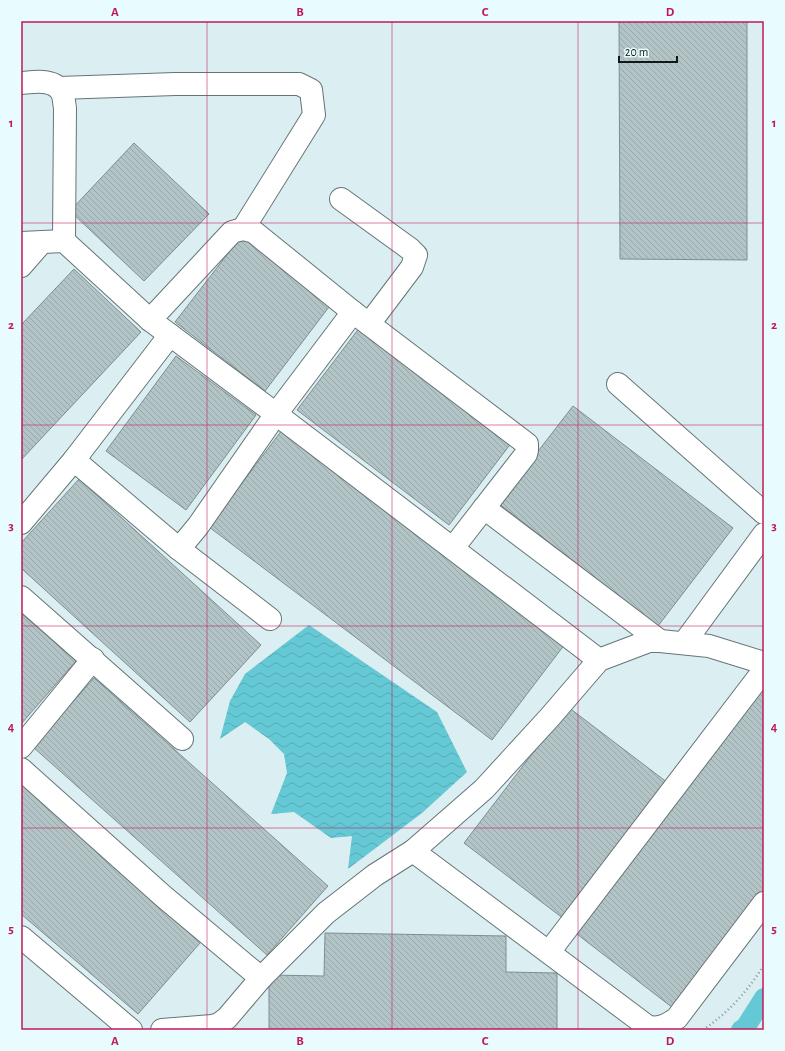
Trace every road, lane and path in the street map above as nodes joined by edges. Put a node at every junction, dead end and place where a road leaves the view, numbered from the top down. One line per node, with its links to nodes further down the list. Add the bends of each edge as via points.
1 (21, 82): 2 (lane, via 48,82)
2 (59, 88): 4 (lane, via 175,84 300,84 310,90 314,115); 5 (lane, via 63,94 64,108)
3 (341, 199): 8 (lane, via 416,256 412,267)
4 (243, 229): 8 (lane, via 254,232); 9 (lane, via 232,232)
5 (64, 241): 6 (lane); 9 (lane)
6 (32, 242): 7 (lane)
7 (21, 266)
8 (361, 318): 12 (lane); 14 (lane, via 527,444 526,454)
9 (150, 320): 10 (lane)
10 (170, 335): 12 (lane); 13 (lane)
11 (618, 384): 15 (lane)
12 (276, 414): 18 (lane); 19 (lane, via 198,526)
13 (74, 460): 16 (lane); 19 (lane)
14 (484, 508): 18 (lane); 22 (lane)
15 (764, 513)
16 (21, 523)
17 (764, 534): 23 (lane)
18 (453, 548): 25 (lane)
19 (179, 549): 21 (lane)
20 (21, 597): 24 (lane)
21 (270, 619)
22 (660, 641): 23 (lane); 25 (lane, via 649,641)
23 (684, 643): 26 (lane, via 709,646)
24 (93, 659): 28 (lane); 29 (lane)
25 (599, 660): 31 (lane, via 484,789)
26 (764, 663)
27 (764, 670): 34 (lane)
28 (182, 739)
29 (21, 747)
30 (21, 768): 36 (lane, via 164,896)
31 (413, 851): 34 (lane); 36 (lane, via 375,875 326,913)
32 (764, 902): 34 (lane, via 677,1018 653,1028)
33 (21, 937): 37 (lane)
34 (549, 952)
35 (764, 965): 39 (path, via 736,1003)
36 (261, 978): 38 (lane, via 219,1024)
37 (131, 1030)
38 (162, 1030)
39 (703, 1030)

